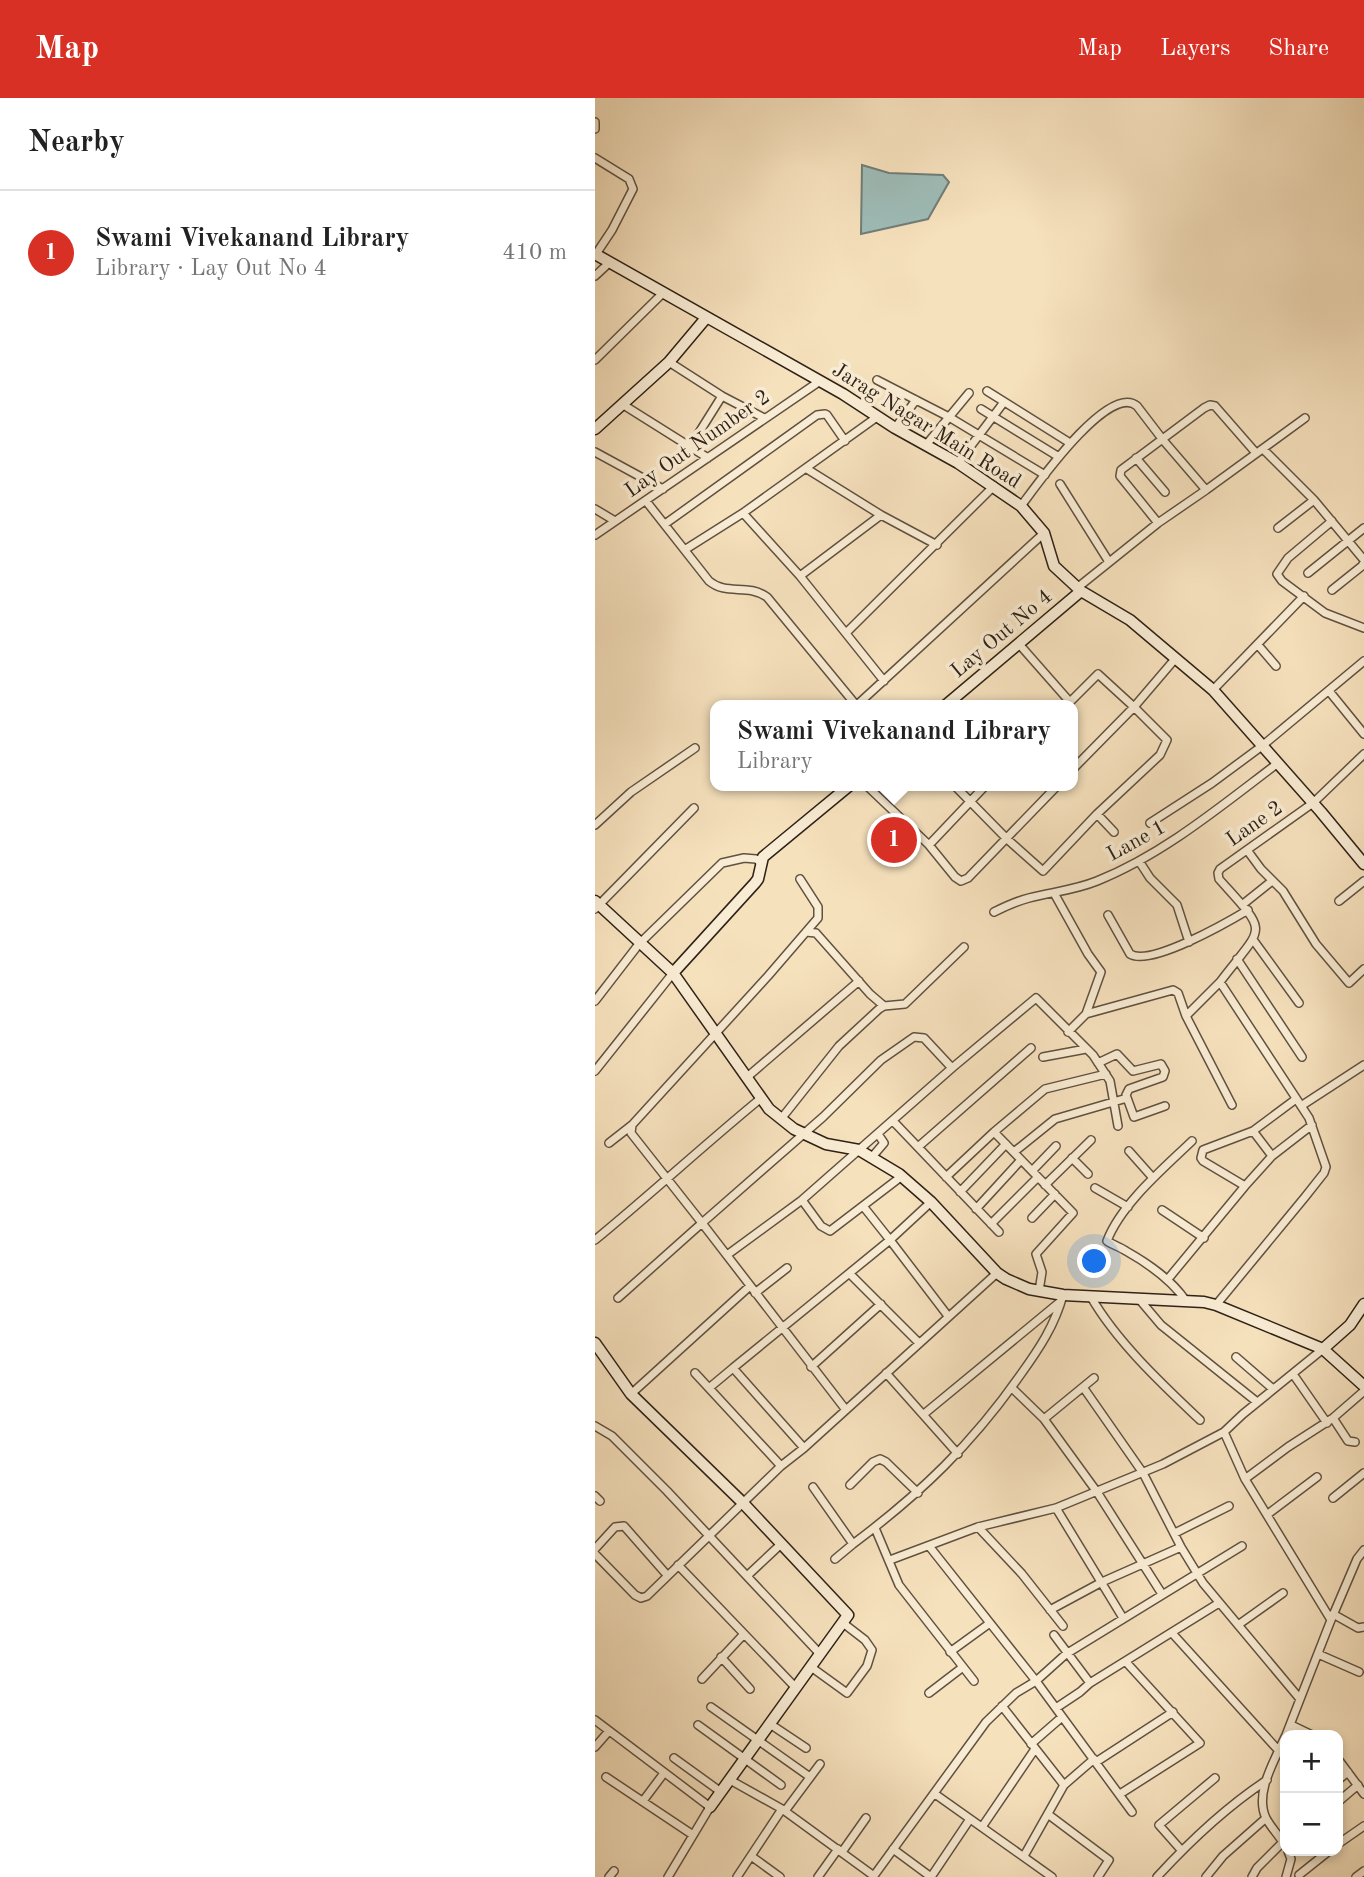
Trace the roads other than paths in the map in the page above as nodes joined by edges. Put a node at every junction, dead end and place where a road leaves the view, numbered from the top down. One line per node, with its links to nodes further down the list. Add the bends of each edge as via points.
1 (595, 122): 2 (street)
2 (595, 129)
3 (595, 158): 4 (street, via 633,184)
4 (596, 254): 5 (main road, Jarag Nagar Main Road)
5 (608, 263): 6 (street); 7 (main road, Jarag Nagar Main Road)
6 (595, 276)
7 (663, 293): 8 (main road, Jarag Nagar Main Road); 9 (street)
8 (706, 318): 10 (main road); 12 (main road, Jarag Nagar Main Road)
9 (595, 360)
10 (669, 362): 15 (street); 18 (main road)
11 (877, 380): 16 (street)
12 (820, 381): 21 (main road, Jarag Nagar Main Road); 23 (street, Lay Out Number 2)
13 (987, 391): 17 (street)
14 (969, 393): 22 (street)
15 (722, 396): 23 (street); 32 (street)
16 (916, 400): 22 (street); 25 (street)
17 (1004, 402): 20 (street); 30 (street)
18 (622, 404): 26 (main road); 32 (street)
19 (981, 410): 20 (street)
20 (993, 416): 27 (street); 35 (street)
21 (877, 417): 25 (main road, Jarag Nagar Main Road); 28 (street)
22 (949, 417): 27 (street); 31 (street)
23 (764, 418): 36 (street, Lay Out Number 2)
24 (1305, 418): 33 (street)
25 (895, 428): 31 (main road, Jarag Nagar Main Road)
26 (595, 429)
27 (979, 435): 38 (street); 40 (street)
28 (845, 440): 39 (street); 55 (street, via 828,415 817,415)
29 (1163, 440): 30 (street, via 1137,406 1126,401); 33 (street, via 1212,405); 37 (street); 44 (street)
30 (1070, 443): 35 (street)
31 (926, 445): 38 (main road, Jarag Nagar Main Road)
32 (690, 447): 36 (street)
33 (1259, 451): 44 (street); 46 (street)
34 (595, 452): 43 (street)
35 (1059, 457): 40 (street)
36 (708, 458): 43 (street, Lay Out Number 2)
37 (1136, 458): 45 (street); 54 (street, via 1123,466 1120,475)
38 (958, 463): 42 (main road, Jarag Nagar Main Road)
39 (807, 469): 50 (street); 51 (street)
40 (1045, 475): 48 (street)
41 (1060, 484): 64 (street)
42 (994, 486): 48 (main road, Jarag Nagar Main Road); 61 (street)
43 (663, 489): 47 (street, Lay Out Number 2)
44 (1206, 490): 54 (street)
45 (1165, 492)
46 (1314, 500): 53 (street); 56 (street)
47 (646, 501): 52 (street, Lay Out Number 2); 55 (street)
48 (1021, 506): 58 (main road, Jarag Nagar Main Road)
49 (595, 509): 52 (street)
50 (743, 513): 62 (street); 66 (street)
51 (881, 515): 61 (street); 66 (street)
52 (615, 521): 59 (street, Lay Out Number 2)
53 (1332, 521): 60 (street); 69 (street, via 1279,569 1279,578)
54 (1158, 523): 64 (street)
55 (665, 524): 62 (street)
56 (1278, 528)
57 (1364, 528): 60 (street)
58 (1044, 533): 67 (main road, Jarag Nagar Main Road, via 1054,566); 77 (street)
59 (595, 535)
60 (1349, 541): 63 (street); 65 (street)
61 (937, 545): 71 (street)
62 (686, 549): 80 (street, via 717,587 747,588 767,597)
63 (1364, 561): 68 (street)
64 (1109, 562): 67 (street)
65 (1308, 573)
66 (800, 576): 71 (street)
67 (1079, 590): 72 (main road, Lay Out No 4); 74 (main road, Jarag Nagar Main Road, via 1130,620)
68 (1332, 590)
69 (1304, 596): 70 (street, via 1325,613); 73 (street)
70 (1364, 628)
71 (847, 632): 77 (street)
72 (1019, 644): 82 (main road, Lay Out No 4); 83 (street)
73 (1258, 645): 76 (street); 78 (street)
74 (1175, 659): 78 (main road, Jarag Nagar Main Road); 85 (street)
75 (1364, 661): 79 (street)
76 (1276, 666)
77 (884, 681): 81 (street)
78 (1213, 690): 87 (main road, Jarag Nagar Main Road)
79 (1329, 691): 86 (street); 87 (street)
80 (852, 700)
81 (862, 700)
82 (952, 700)
83 (1065, 700)
84 (1072, 700): 85 (street, via 1098,674)
85 (1134, 707): 90 (street); 100 (street, via 1167,740 1160,755)
86 (1364, 734)
87 (1262, 746): 91 (main road, Jarag Nagar Main Road); 101 (street)
88 (695, 748): 102 (street, via 631,792)
89 (1364, 754): 98 (street, Lane 2)
90 (1078, 764)
91 (1278, 764): 98 (main road, Jarag Nagar Main Road); 108 (street, Lane 1)
92 (843, 791): 107 (main road)
93 (872, 791): 105 (street)
94 (961, 791): 97 (street)
95 (979, 791): 97 (street)
96 (1052, 791): 104 (street)
97 (970, 799): 104 (street); 105 (street)
98 (1313, 803): 106 (street, Lane 2); 109 (main road, Jarag Nagar Main Road)
99 (694, 808): 115 (street)
100 (1097, 814): 103 (street); 104 (street, via 1043,871)
101 (1150, 822)
102 (595, 825)
103 (1114, 832)
104 (1007, 839): 105 (street, via 961,881)
105 (929, 845)
106 (1247, 849): 111 (street); 116 (street, Lane 2, via 1218,873)
107 (761, 860): 122 (street, via 723,863); 126 (main road, via 755,883)
108 (1139, 861): 113 (street, Lane 1, via 1097,881); 121 (street, via 1177,905)
109 (1364, 864)
110 (800, 879): 119 (street, via 818,907 818,918)
111 (1272, 881): 116 (street); 125 (street, via 1349,983)
112 (1364, 881): 114 (street)
113 (1054, 893): 117 (street, Lane 1); 132 (street, via 1101,972)
114 (1339, 901)
115 (596, 905): 122 (main road)
116 (1245, 908): 120 (street, via 1257,928); 121 (street)
117 (994, 912)
118 (1108, 915): 121 (street, via 1134,957)
119 (809, 929): 127 (street); 135 (street)
120 (1254, 941): 124 (street); 130 (street)
121 (1189, 942)
122 (639, 944): 126 (main road); 129 (street)
123 (964, 947): 131 (street, via 905,1004)
124 (1237, 959): 128 (street); 139 (street)
125 (1364, 969)
126 (673, 974): 135 (main road); 143 (street)
127 (859, 981): 131 (street); 145 (street)
128 (1220, 982): 133 (street); 148 (street)
129 (595, 1001)
130 (1299, 1003)
131 (884, 1006): 151 (street, via 839,1046)
132 (1086, 1014): 133 (street, via 1173,990); 134 (street)
133 (1186, 1016): 149 (street)
134 (1072, 1027): 137 (street); 142 (street, via 1036,998)
135 (716, 1032): 145 (main road); 153 (street)
136 (1031, 1048): 165 (street)
137 (1086, 1049): 138 (street); 140 (street)
138 (1043, 1057)
139 (1302, 1057)
140 (1104, 1060): 144 (street); 147 (street, via 1117,1054 1133,1071 1159,1063 1165,1071 1163,1077 1129,1090)
141 (1364, 1065): 148 (street)
142 (952, 1068): 152 (street); 158 (street, via 924,1038 914,1037 881,1060)
143 (595, 1071)
144 (1106, 1074): 147 (street); 157 (street, via 1045,1088)
145 (746, 1078): 146 (main road)
146 (760, 1099): 151 (main road); 179 (street)
147 (1120, 1100): 150 (street, via 1136,1118); 155 (street); 167 (street, via 1055,1119)
148 (1299, 1102): 154 (street); 156 (street)
149 (1232, 1105)
150 (1165, 1106)
151 (781, 1119): 158 (main road)
152 (893, 1121): 159 (street); 165 (street)
153 (632, 1125): 162 (street); 179 (street, via 631,1133)
154 (1312, 1125): 169 (street); 212 (street, via 1325,1161 1324,1173)
155 (1118, 1126)
156 (1253, 1131): 169 (street); 181 (street, via 1208,1147 1201,1155 1203,1161)
157 (994, 1132): 163 (street); 176 (street)
158 (805, 1133): 166 (main road); 192 (street)
159 (878, 1134): 166 (street); 170 (street, via 883,1146)
160 (1091, 1140): 171 (street)
161 (1192, 1141): 178 (street)
162 (609, 1143)
163 (1006, 1144): 167 (street); 183 (street)
164 (1056, 1146): 173 (street)
165 (918, 1147): 176 (street)
166 (859, 1150): 170 (main road); 185 (street)
167 (1014, 1152): 172 (street)
168 (1129, 1152): 178 (street)
169 (1272, 1156): 181 (street)
170 (872, 1157): 175 (main road)
171 (1072, 1158): 174 (street); 180 (street)
172 (1021, 1160): 173 (street); 189 (street)
173 (1032, 1171): 177 (street)
174 (1088, 1174)
175 (902, 1176): 186 (main road); 187 (street)
176 (946, 1177): 183 (street)
177 (1038, 1177): 180 (street); 193 (street)
178 (1153, 1178): 188 (street)
179 (670, 1179): 192 (street); 196 (street)
180 (1045, 1185): 184 (street)
181 (1245, 1186): 195 (street)
182 (1095, 1188): 188 (street)
183 (960, 1192): 189 (street)
184 (1055, 1194): 191 (street); 204 (street, via 1073,1213 1036,1254 1042,1276)
185 (802, 1200): 187 (street, via 830,1231); 198 (street)
186 (931, 1202): 197 (street); 200 (main road)
187 (863, 1206): 197 (street)
188 (1128, 1207): 202 (street, via 1107,1241)
189 (976, 1209): 193 (street)
190 (1162, 1210): 195 (street)
191 (1032, 1218)
192 (702, 1223): 198 (street); 206 (street)
193 (991, 1224): 194 (street)
194 (999, 1232)
195 (1204, 1238): 202 (street)
196 (595, 1240)
197 (890, 1240): 201 (street); 213 (street)
198 (727, 1255): 203 (street)
199 (787, 1268): 203 (street)
200 (997, 1273): 204 (main road); 213 (street)
201 (850, 1274): 210 (street); 214 (street)
202 (1168, 1279): 209 (street)
203 (753, 1290): 214 (street); 230 (street)
204 (1039, 1291): 207 (main road)
205 (1091, 1297): 207 (main road); 208 (main road); 235 (street, via 1125,1342)
206 (618, 1298)
207 (1062, 1298): 227 (street, via 1046,1337); 233 (street)
208 (1139, 1299): 209 (main road); 231 (street, via 1161,1325)
209 (1186, 1301): 212 (main road)
210 (881, 1304): 216 (street); 219 (street)
211 (1364, 1304): 217 (main road, via 1350,1325)
212 (1216, 1305): 217 (main road)
213 (948, 1316): 216 (street)
214 (782, 1328): 219 (street); 220 (street)
215 (595, 1343): 230 (main road)
216 (919, 1343): 222 (street)
217 (1323, 1349): 223 (street); 228 (main road)
218 (1237, 1357): 229 (street)
219 (811, 1367): 232 (street)
220 (733, 1368): 226 (street); 240 (street)
221 (695, 1373): 226 (street)
222 (886, 1373): 232 (street); 233 (street)
223 (1293, 1374): 229 (street); 236 (street)
224 (1094, 1378): 225 (street)
225 (1083, 1387): 234 (street); 243 (street)
226 (709, 1388): 242 (street)
227 (1012, 1388): 234 (street); 241 (street)
228 (1364, 1388): 236 (street)
229 (1273, 1389): 231 (street)
230 (631, 1394): 252 (main road)
231 (1257, 1402): 238 (street)
232 (846, 1410): 240 (street)
233 (924, 1413): 241 (street)
234 (1044, 1419): 249 (street)
235 (1200, 1420)
236 (1330, 1421): 239 (street, via 1348,1441); 246 (street)
237 (595, 1426): 259 (street, via 612,1436)
238 (1224, 1432): 243 (street); 246 (street)
239 (1355, 1442)
240 (804, 1448): 242 (street)
241 (958, 1454): 250 (street)
242 (781, 1466): 252 (street)
243 (1143, 1473): 249 (street); 258 (street)
244 (1364, 1473): 251 (street)
245 (1317, 1477): 255 (street)
246 (1245, 1479): 255 (street)
247 (850, 1485): 250 (street, via 880,1459)
248 (813, 1487): 260 (street)
249 (1097, 1492): 254 (street); 270 (street)
250 (918, 1493): 257 (street)
251 (1333, 1497)
252 (743, 1503): 259 (street); 261 (main road)
253 (1229, 1506): 258 (street)
254 (1056, 1508): 256 (street); 274 (street)
255 (1268, 1514): 279 (street)
256 (978, 1527): 262 (street); 278 (street)
257 (875, 1528): 260 (street); 268 (street)
258 (1175, 1534): 264 (street)
259 (709, 1535): 269 (street); 273 (street)
260 (853, 1544): 267 (street)
261 (781, 1545): 273 (street); 281 (main road, via 848,1615)
262 (929, 1546): 268 (street); 282 (street)
263 (1242, 1546): 271 (street)
264 (1181, 1547): 270 (street); 271 (street)
265 (596, 1548): 272 (street, via 615,1527 624,1526); 272 (street, via 641,1598)
266 (1364, 1550): 279 (street)
267 (835, 1559)
268 (890, 1560): 289 (street, via 899,1585)
269 (678, 1565): 272 (street); 287 (street)
270 (1142, 1565): 274 (street); 276 (street)
271 (1196, 1572): 276 (street); 277 (street)
272 (667, 1575)
273 (747, 1576): 290 (street)
274 (1101, 1582): 278 (street); 280 (street)
275 (1283, 1593): 283 (street)
276 (1162, 1594): 280 (street)
277 (1219, 1603): 283 (street); 286 (street)
278 (1050, 1610): 284 (street)
279 (1332, 1617): 285 (street); 292 (street)
280 (1123, 1618): 291 (street)
281 (843, 1623): 290 (main road); 295 (street, via 872,1650 867,1666 847,1693)
282 (990, 1623): 289 (street); 300 (street)
283 (1238, 1625): 305 (street)
284 (1063, 1626)
285 (1364, 1628)
286 (1172, 1633): 294 (street); 322 (street)
287 (744, 1634): 293 (street); 302 (street)
288 (1053, 1635): 291 (street)
289 (950, 1652): 296 (street)
290 (820, 1654): 295 (main road)
291 (1066, 1654): 300 (street); 301 (street)
292 (1318, 1654): 297 (street); 305 (street)
293 (721, 1657): 298 (street); 303 (street)
294 (1126, 1662): 301 (street); 309 (street)
295 (811, 1667): 302 (main road)
296 (963, 1667): 299 (street); 304 (street)
297 (1359, 1672)
298 (702, 1679)
299 (974, 1681)
300 (1035, 1681): 306 (street); 308 (street)
301 (1090, 1683): 308 (street)
302 (796, 1688): 313 (main road)
303 (750, 1689)
304 (929, 1693)
305 (1300, 1699): 314 (street)
306 (1002, 1706): 320 (street); 340 (street)
307 (711, 1707): 318 (street)
308 (1056, 1708): 310 (street)
309 (1173, 1712): 325 (street); 341 (street, via 1199,1745)
310 (1062, 1717): 320 (street); 325 (street)
311 (595, 1720): 317 (street)
312 (698, 1724): 324 (street)
313 (769, 1724): 318 (main road); 321 (street)
314 (1291, 1725): 315 (street); 316 (street)
315 (1289, 1730)
316 (1302, 1730)
317 (609, 1731): 319 (street); 329 (street)
318 (758, 1741): 324 (main road); 332 (street)
319 (595, 1747)
320 (1033, 1747): 336 (street); 353 (street)
321 (806, 1748)
322 (1279, 1751): 335 (street)
323 (674, 1758): 339 (street)
324 (744, 1759): 334 (main road); 337 (street)
325 (1095, 1761): 336 (street); 341 (street)
326 (820, 1764): 332 (street)
327 (1343, 1766): 328 (street)
328 (1348, 1772): 330 (street); 338 (street)
329 (664, 1773): 344 (street); 345 (street)
330 (1343, 1776)
331 (606, 1777): 344 (street)
332 (810, 1777): 346 (street)
333 (1215, 1777): 360 (street, via 1159,1825)
334 (730, 1780): 339 (main road); 346 (street)
335 (1267, 1780): 350 (street, via 1263,1795); 360 (street, via 1241,1797)
336 (1064, 1785): 348 (street)
337 (781, 1786)
338 (1358, 1786): 342 (street); 343 (street)
339 (721, 1792): 345 (main road)
340 (935, 1794): 351 (street); 358 (street)
341 (1120, 1794): 347 (street)
342 (1364, 1794)
343 (1343, 1798)
344 (643, 1801): 354 (street)
345 (710, 1807): 354 (street)
346 (784, 1810): 359 (street); 361 (street)
347 (1132, 1812)
348 (1049, 1815): 362 (street); 375 (street, via 1109,1860)
349 (866, 1818): 359 (street)
350 (1266, 1818): 355 (street); 377 (street)
351 (970, 1819): 353 (street); 373 (street)
352 (1364, 1826): 356 (street)
353 (982, 1827): 362 (street)
354 (694, 1835): 369 (street)
355 (1280, 1838)
356 (1343, 1841)
357 (1280, 1848): 378 (street)
358 (893, 1849): 367 (street); 373 (street)
359 (840, 1850): 367 (street); 372 (street)
360 (1182, 1851): 376 (street)
361 (751, 1856): 370 (street); 371 (street)
362 (1024, 1856): 374 (street)
363 (1290, 1856): 368 (street)
364 (1290, 1856): 379 (street)
365 (1323, 1856): 368 (street)
366 (1364, 1871): 380 (street)
367 (874, 1876)
368 (1300, 1876)
369 (668, 1877)
370 (737, 1877)
371 (780, 1877)
372 (818, 1877)
373 (931, 1877)
374 (1052, 1877)
375 (1097, 1877)
376 (1157, 1877)
377 (1206, 1877)
378 (1252, 1877)
379 (1286, 1877)
380 (1356, 1877)

